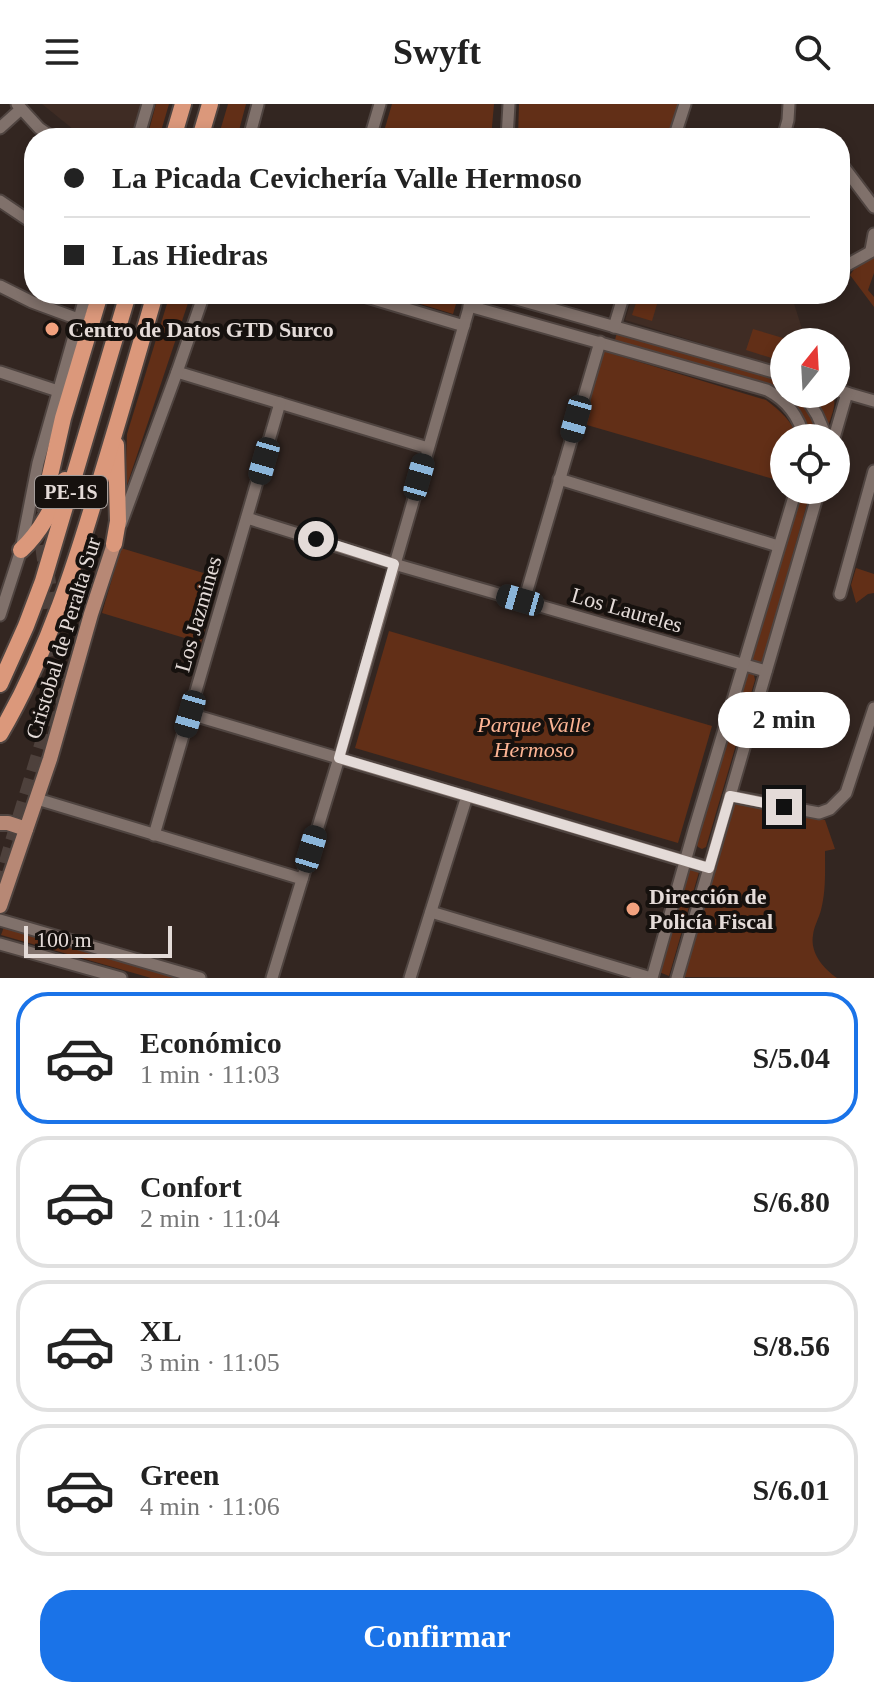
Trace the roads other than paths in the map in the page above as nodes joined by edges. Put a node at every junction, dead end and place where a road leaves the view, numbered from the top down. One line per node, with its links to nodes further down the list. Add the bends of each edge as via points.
1 (148, 104): 12 (street)
2 (183, 104): 13 (highway)
3 (210, 104): 14 (highway)
4 (258, 104): 15 (street)
5 (380, 104): 16 (street)
6 (509, 104): 17 (street)
7 (685, 104): 18 (street)
8 (789, 104): 19 (street)
9 (19, 107): 10 (street); 11 (street)
10 (0, 128)
11 (42, 128)
12 (141, 128)
13 (176, 128)
14 (203, 128)
15 (252, 128)
16 (373, 128)
17 (508, 128)
18 (677, 128)
19 (786, 128)
20 (850, 175): 22 (street)
21 (0, 201): 23 (street)
22 (874, 207)
23 (24, 217)
24 (874, 234): 25 (street)
25 (872, 250): 26 (street)
26 (850, 263)
27 (0, 286): 28 (street)
28 (24, 298)
29 (37, 304): 40 (street)
30 (83, 304): 40 (street)
31 (97, 304): 57 (highway)
32 (125, 304): 53 (highway, PE-1S)
33 (152, 304): 52 (highway, PE-1S)
34 (201, 304): 46 (street, Cristobal de Peralta Sur)
35 (390, 304): 41 (street)
36 (470, 304): 41 (street)
37 (483, 304): 43 (street)
38 (534, 304): 42 (street)
39 (621, 304): 42 (street)
40 (78, 319): 47 (street)
41 (464, 326): 54 (street)
42 (614, 327): 44 (street)
43 (600, 342): 51 (street, via 767,390 779,396); 56 (street)
44 (770, 371)
45 (0, 372): 47 (street)
46 (177, 372): 50 (street); 61 (street, Cristobal de Peralta Sur)
47 (58, 391): 63 (street)
48 (850, 394): 49 (street)
49 (874, 401)
50 (280, 403): 54 (street); 60 (street, Los Jazmines)
51 (800, 424)
52 (116, 427): 61 (highway); 73 (highway, PE-1S, via 66,589 25,689)
53 (90, 428): 63 (highway, via 54,504); 70 (highway, PE-1S, via 43,581)
54 (428, 448): 64 (street)
55 (873, 476): 65 (street)
56 (559, 479): 62 (street); 66 (street)
57 (49, 480)
58 (792, 504): 62 (street)
59 (815, 504): 69 (street)
60 (247, 518): 64 (street, Los Laureles); 72 (street, Los Jazmines)
61 (114, 544): 77 (main road, Cristobal de Peralta Sur)
62 (778, 546): 68 (street)
63 (21, 550): 67 (street)
64 (394, 564): 66 (street, Los Laureles); 74 (street)
65 (840, 594)
66 (524, 601): 68 (street, Los Laureles)
67 (0, 615)
68 (743, 664): 69 (street, Los Laureles); 81 (street)
69 (766, 671): 76 (street)
70 (0, 684)
71 (874, 708): 76 (street, via 846,793 830,809 819,813)
72 (190, 714): 74 (street); 80 (street, Los Jazmines)
73 (0, 734)
74 (339, 758): 75 (street); 83 (street)
75 (467, 796): 81 (street); 85 (street)
76 (730, 796): 82 (street)
77 (37, 799): 79 (main road, Cristobal de Peralta Sur); 80 (street)
78 (0, 823): 79 (main road)
79 (26, 829): 84 (main road, Cristobal de Peralta Sur)
80 (154, 835): 83 (street)
81 (685, 861): 82 (street); 94 (street)
82 (709, 868): 95 (street)
83 (302, 879): 92 (street)
84 (0, 906)
85 (431, 912): 93 (street); 94 (street)
86 (0, 920): 87 (street)
87 (20, 926): 89 (street); 91 (street)
88 (0, 944): 89 (street)
89 (14, 947): 90 (street)
90 (121, 978)
91 (200, 978)
92 (272, 978)
93 (410, 978)
94 (652, 978)
95 (677, 978)

